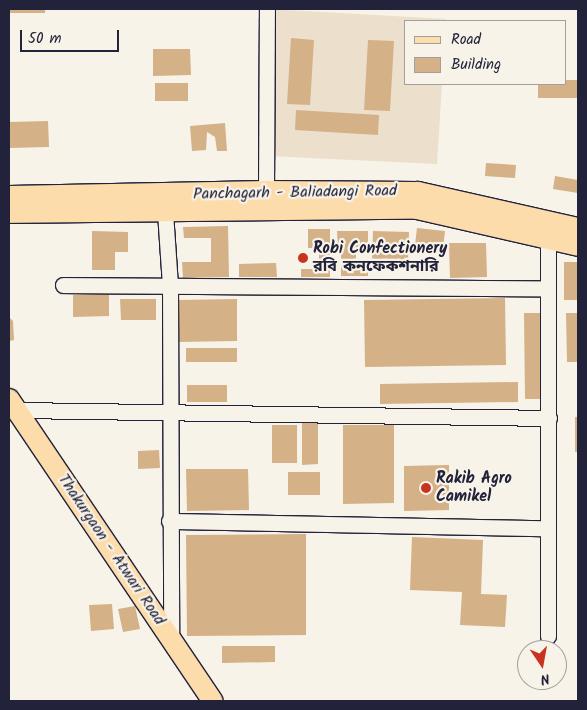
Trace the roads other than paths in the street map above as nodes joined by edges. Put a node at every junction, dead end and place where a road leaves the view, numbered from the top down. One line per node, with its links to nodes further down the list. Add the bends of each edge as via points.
1 (267, 9): 2 (street)
2 (266, 191): 3 (main road, Panchagarh - Baliadangi Road); 6 (main road, Panchagarh - Baliadangi Road, via 418,192)
3 (9, 196)
4 (165, 212): 5 (main road, Panchagarh - Baliadangi Road); 7 (main road, Panchagarh - Baliadangi Road, via 416,209); 10 (street)
5 (9, 213)
6 (578, 228)
7 (548, 239): 8 (main road, Panchagarh - Baliadangi Road); 11 (street)
8 (578, 246)
9 (63, 285): 10 (street)
10 (170, 285): 11 (street); 13 (street)
11 (548, 288): 14 (street)
12 (13, 404): 13 (street); 18 (main road, Thakurgaon - Atwari Road)
13 (171, 413): 14 (street); 15 (street)
14 (549, 418): 16 (street)
15 (169, 520): 16 (street); 18 (street)
16 (548, 528): 17 (street)
17 (548, 636)
18 (171, 640): 19 (main road, Thakurgaon - Atwari Road)
19 (213, 701)

